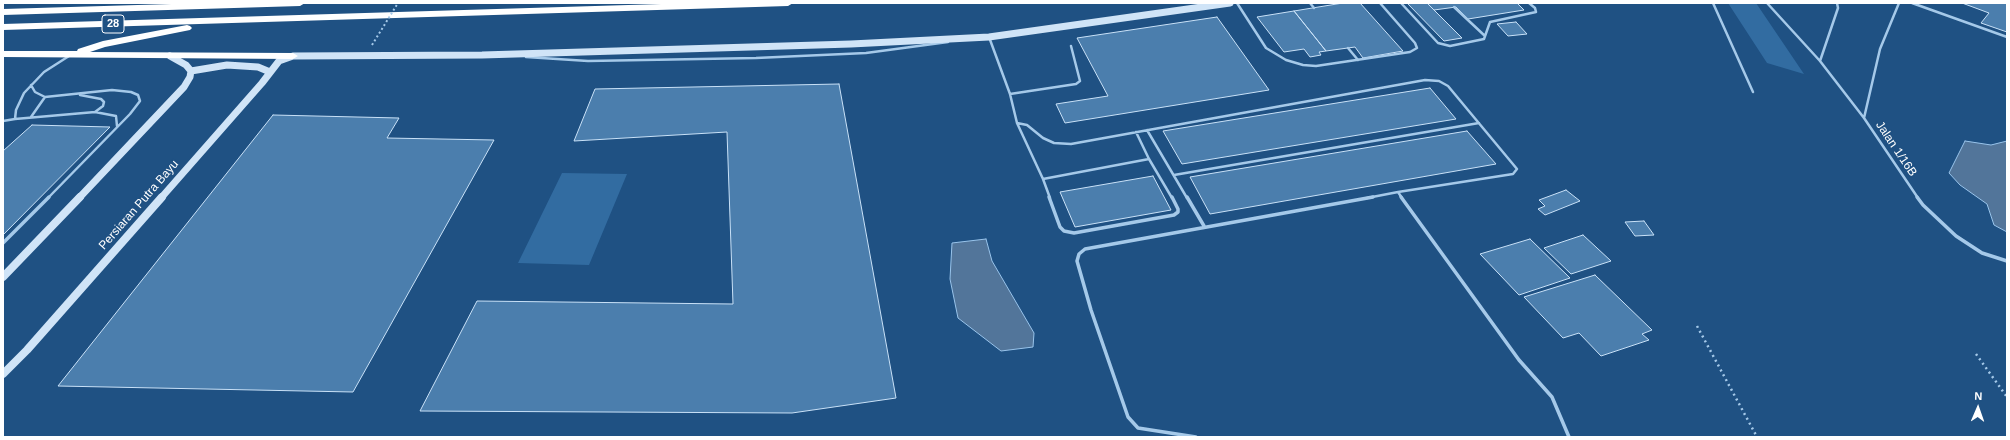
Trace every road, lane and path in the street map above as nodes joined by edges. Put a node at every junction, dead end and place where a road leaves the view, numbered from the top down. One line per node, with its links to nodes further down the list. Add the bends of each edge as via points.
1 (300, 3): 17 (highway, 28)
2 (398, 3): 23 (path, bridge)
3 (788, 3): 18 (highway, 28)
4 (1230, 3): 21 (street)
5 (1238, 3): 31 (lane, via 1266,48 1286,60 1316,66)
6 (1310, 3): 16 (lane)
7 (1380, 3): 31 (lane, via 1416,48 1410,52)
8 (1401, 3): 20 (lane, via 1438,43 1444,45 1481,41)
9 (1529, 3): 20 (lane, via 1536,12 1490,22)
10 (1712, 3): 36 (lane)
11 (1768, 3): 32 (lane)
12 (1836, 3): 32 (lane, via 1838,8)
13 (1899, 3): 42 (lane, Jalan 1/16B, via 1880,49)
14 (1912, 3): 22 (lane)
15 (1454, 7): 20 (lane)
16 (1314, 8)
17 (3, 12)
18 (224, 21): 19 (highway, 28); 26 (highway, via 104,44)
19 (3, 28)
20 (1485, 36)
21 (989, 37): 28 (street, via 851,44); 28 (lane, via 866,53 756,58 588,61); 38 (lane)
22 (2007, 37)
23 (372, 45)
24 (1071, 46): 38 (lane, via 1080,81 1076,84)
25 (1348, 48): 31 (lane)
26 (73, 53): 27 (highway); 29 (highway); 35 (lane, via 44,72)
27 (3, 54)
28 (482, 55): 30 (street)
29 (170, 56): 30 (highway); 33 (street)
30 (293, 56): 34 (street, Persiaran Putra Bayu, via 279,61)
31 (1358, 60)
32 (1820, 61): 42 (lane)
33 (191, 71): 34 (street, via 244,65); 57 (street, via 184,87)
34 (270, 72): 60 (street, Persiaran Putra Bayu, via 27,350)
35 (31, 85): 39 (lane, via 35,92); 43 (lane, via 16,110)
36 (1753, 92)
37 (75, 94): 39 (lane); 40 (lane, via 101,99 104,102 103,106); 47 (lane, via 112,90 138,95 140,101)
38 (1010, 94): 45 (lane)
39 (45, 97): 41 (lane)
40 (95, 112): 41 (lane); 47 (lane, via 116,116)
41 (31, 117): 43 (lane)
42 (1864, 118): 56 (lane, Jalan 1/16B, via 1923,205 1956,236 1982,253)
43 (15, 119): 44 (lane)
44 (3, 121)
45 (1017, 123): 49 (lane, via 1027,125 1054,143 1071,144); 52 (lane)
46 (1479, 123): 48 (lane, via 1448,86 1438,81 1425,80); 51 (lane); 53 (lane, via 1517,169 1513,174)
47 (117, 128): 55 (lane)
48 (1147, 130): 49 (lane); 51 (lane)
49 (1136, 132): 50 (lane)
50 (1149, 159): 52 (lane); 52 (lane, via 1178,208 1174,215 1074,233 1064,231 1060,227)
51 (1174, 175): 54 (lane)
52 (1043, 179)
53 (1398, 192): 54 (lane); 63 (lane, via 1519,360 1552,397)
54 (1204, 226): 62 (lane, via 1084,249 1077,261 1128,417 1138,428)
55 (3, 243)
56 (2007, 261)
57 (3, 277)
58 (1697, 326): 64 (path)
59 (1976, 354): 61 (path)
60 (3, 374)
61 (2007, 397)
62 (1196, 437)
63 (1569, 437)
64 (1756, 437)

